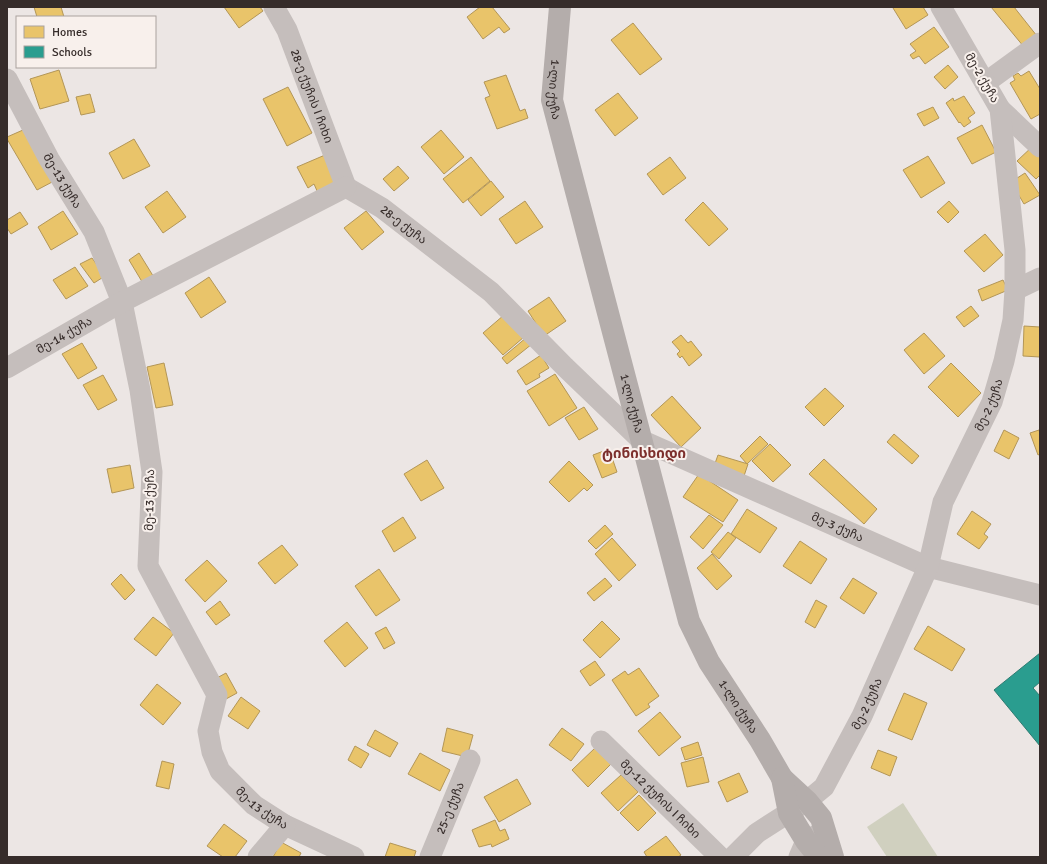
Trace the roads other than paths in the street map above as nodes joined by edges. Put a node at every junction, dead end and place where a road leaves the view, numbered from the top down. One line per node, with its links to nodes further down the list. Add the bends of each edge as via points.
1 (274, 7): 9 (street, 28-ე ქუჩის I ჩიხი, via 287,30)
2 (560, 7): 14 (main road, 1-ლი ქუჩა, via 552,100)
3 (941, 7): 6 (street, მე-2 ქუჩა)
4 (1040, 43): 6 (street)
5 (7, 79): 12 (street, მე-13 ქუჩა, via 49,159 94,232)
6 (984, 83): 7 (street, მე-2 ქუჩა)
7 (1000, 109): 8 (street); 11 (street, მე-2 ქუჩა, via 1015,250)
8 (1040, 147)
9 (346, 187): 12 (street); 14 (street, 28-ე ქუჩა, via 382,208 491,292)
10 (1040, 278): 11 (street)
11 (1015, 290): 15 (street, მე-2 ქუჩა, via 1013,320 992,402 943,502)
12 (122, 302): 13 (street, მე-14 ქუჩა); 22 (street, მე-13 ქუჩა, via 140,390 152,472 148,566 217,695 208,731 212,752 220,771 254,805)
13 (7, 368)
14 (641, 440): 15 (street, მე-3 ქუჩა); 19 (main road, 1-ლი ქუჩა, via 688,621 709,662)
15 (928, 567): 16 (street, მე-3 ქუჩა); 21 (street, მე-2 ქუჩა, via 862,716 824,787)
16 (1040, 595)
17 (601, 741): 27 (street, მე-12 ქუჩის I ჩიხი)
18 (470, 760): 26 (street, 25-ე ქუჩა)
19 (782, 778): 20 (main road, 1-ლი ქუჩა); 21 (main road, 1-ლი ქუჩა)
20 (789, 813): 21 (street); 23 (main road, 1-ლი ქუჩა); 28 (street, via 757,833)
21 (818, 816): 23 (street); 29 (main road)
22 (285, 825): 24 (street); 25 (street, მე-13 ქუჩა)
23 (808, 852)
24 (258, 857)
25 (354, 857)
26 (430, 857)
27 (720, 857)
28 (733, 857)
29 (833, 857)

